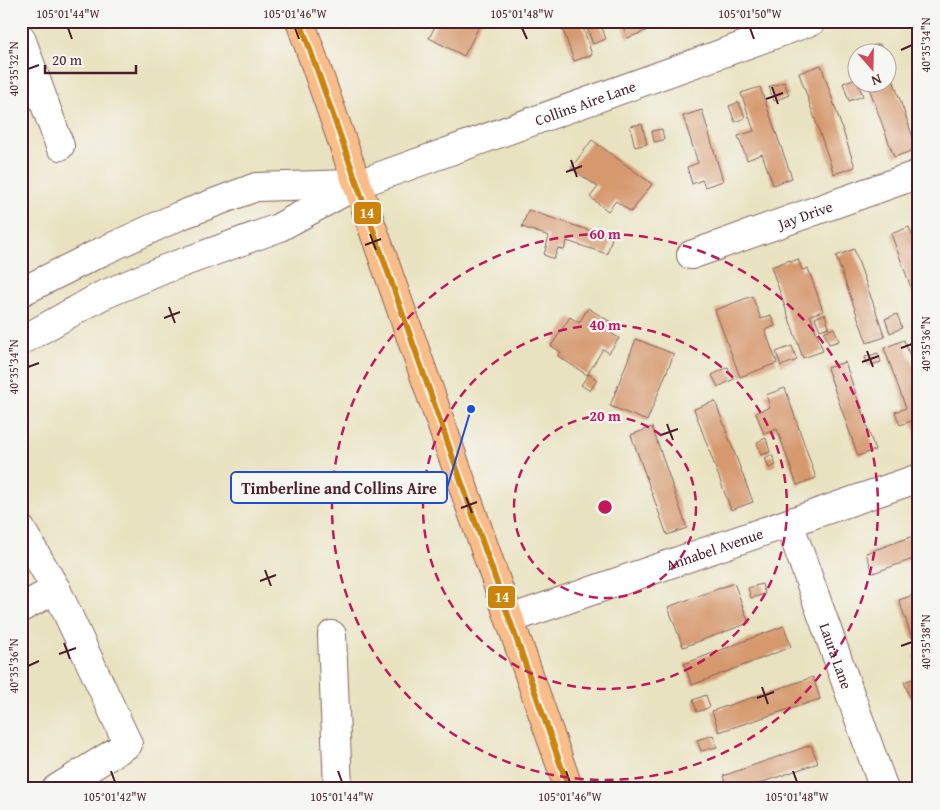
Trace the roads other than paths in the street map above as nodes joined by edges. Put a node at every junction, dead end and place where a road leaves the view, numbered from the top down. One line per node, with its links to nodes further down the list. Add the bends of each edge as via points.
1 (300, 21): 6 (main road)
2 (812, 21): 6 (street, Collins Aire Lane)
3 (23, 50): 4 (street)
4 (60, 146)
5 (919, 174): 7 (street, Jay Drive)
6 (358, 184): 8 (street, via 256,187 179,216); 9 (street, via 278,228 101,296); 15 (main road)
7 (691, 255)
8 (21, 292)
9 (21, 341)
10 (919, 478): 11 (street, Annabel Avenue)
11 (789, 523): 15 (street, Annabel Avenue); 20 (street, Laura Lane)
12 (21, 528): 13 (street)
13 (56, 589): 14 (street); 17 (street, via 128,744)
14 (21, 608)
15 (510, 619): 19 (main road)
16 (332, 635): 18 (street)
17 (56, 789)
18 (338, 789)
19 (569, 789)
20 (884, 789)

